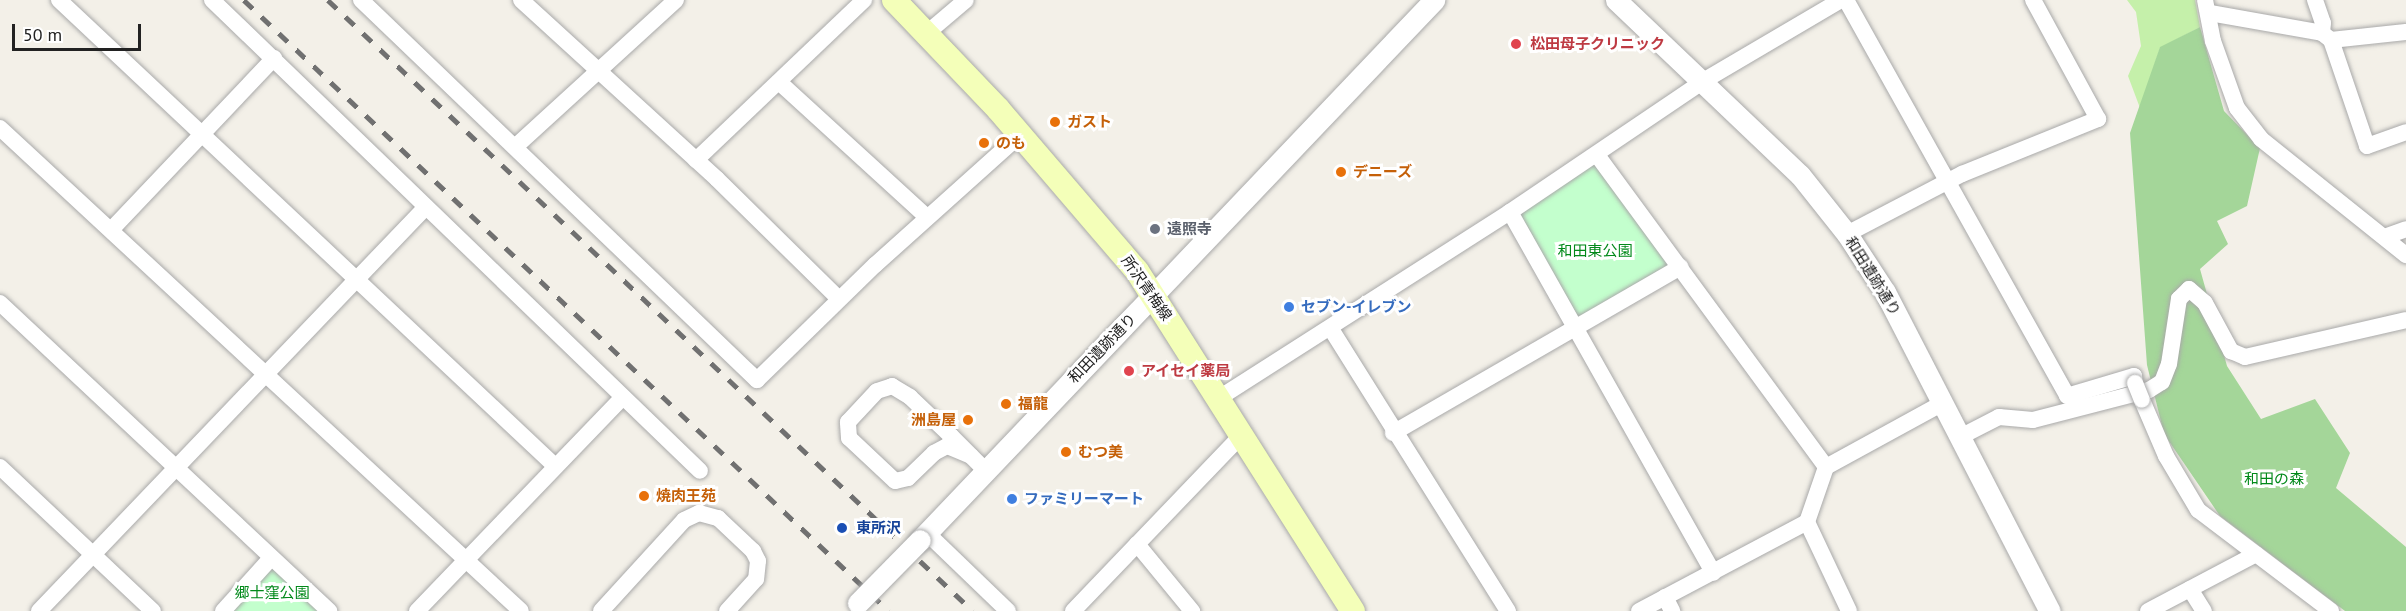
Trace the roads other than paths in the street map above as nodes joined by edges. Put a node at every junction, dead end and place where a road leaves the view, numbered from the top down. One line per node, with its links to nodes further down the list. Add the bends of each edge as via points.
1 (59, 0): 25 (street)
2 (212, 0): 19 (street)
3 (361, 0): 27 (street)
4 (521, 0): 20 (street)
5 (676, 0): 20 (street)
6 (864, 0): 22 (street)
7 (894, 0): 17 (main road, 所沢青梅線)
8 (966, 0): 17 (street)
9 (1434, 0): 41 (street, 和田遺跡通り)
10 (1617, 0): 21 (street, 和田遺跡通り)
11 (1841, 0): 21 (street)
12 (1846, 0): 30 (street)
13 (2033, 0): 30 (street, via 2098,119 2022,147)
14 (2316, 0): 18 (street)
15 (2207, 7): 18 (street); 37 (street, via 2216,52 2243,116 2261,139)
16 (2406, 32): 18 (street)
17 (926, 34): 26 (main road, 所沢青梅線)
18 (2327, 37): 24 (street, via 2367,146)
19 (274, 58): 25 (street); 31 (street)
20 (599, 71): 27 (street); 29 (street)
21 (1705, 80): 28 (street); 36 (street, 和田遺跡通り, via 1800,175)
22 (779, 82): 29 (street); 33 (street)
23 (0, 128): 34 (street)
24 (2406, 132)
25 (204, 134): 34 (street); 40 (street)
26 (1020, 135): 33 (street); 41 (main road, 所沢青梅線, via 1089,212)
27 (515, 147): 42 (street, via 757,380)
28 (1597, 155): 32 (street); 39 (street)
29 (696, 160): 42 (street)
30 (1946, 182): 36 (street); 64 (street, bridge, via 2067,396 2134,376 2166,456 2198,510)
31 (424, 209): 40 (street); 48 (street)
32 (1510, 212): 45 (street); 46 (street)
33 (927, 217): 42 (street)
34 (111, 230): 47 (street)
35 (2406, 230): 37 (street)
36 (1847, 234): 50 (street, 和田遺跡通り, via 1885,292)
37 (2386, 236): 38 (street)
38 (2406, 255)
39 (1681, 267): 46 (street); 58 (street)
40 (356, 276): 47 (street); 55 (street)
41 (1153, 294): 49 (main road, 所沢青梅線); 54 (street, 和田遺跡通り)
42 (840, 299)
43 (0, 303): 57 (street)
44 (2406, 320): 53 (street, via 2245,357 2231,351 2205,303 2189,289 2179,299 2169,364 2162,382 2149,390 2033,420 1999,417)
45 (1331, 329): 49 (street); 51 (street)
46 (1576, 330): 51 (street); 67 (street)
47 (264, 373): 57 (street); 66 (street)
48 (622, 398): 55 (street); 59 (street)
49 (1219, 398): 52 (main road, 所沢青梅線)
50 (1942, 403): 53 (street, 和田遺跡通り); 58 (street)
51 (1393, 433): 83 (street)
52 (1242, 435): 62 (street); 82 (main road, 所沢青梅線)
53 (1960, 437): 86 (street, 和田遺跡通り)
54 (978, 463): 54 (street, via 955,448 941,448 908,478 895,481 849,438 848,422 877,391 892,386 910,397); 61 (street, 和田遺跡通り)
55 (555, 466): 66 (street)
56 (0, 467): 63 (street)
57 (174, 467): 63 (street); 65 (street)
58 (1826, 467): 60 (street)
59 (700, 471)
60 (1807, 522): 67 (street); 85 (street)
61 (923, 536): 70 (street, 和田遺跡通り, bridge); 79 (street)
62 (1137, 544): 80 (street); 81 (street)
63 (93, 553): 71 (street); 72 (street)
64 (2256, 554): 68 (street); 89 (street)
65 (271, 558): 73 (street); 74 (street)
66 (465, 560): 75 (street); 76 (street)
67 (1713, 573): 69 (street)
68 (2190, 589): 87 (street); 88 (street)
69 (1669, 604): 84 (street)
70 (855, 607)
71 (39, 611)
72 (153, 611)
73 (223, 611)
74 (329, 611)
75 (417, 611)
76 (521, 611)
77 (601, 611): 78 (street, via 684,520 699,513 718,518 753,551 758,561 756,579)
78 (728, 611)
79 (1008, 611)
80 (1073, 611)
81 (1192, 611)
82 (1353, 611)
83 (1508, 611)
84 (1639, 611)
85 (1849, 611)
86 (2050, 611)
87 (2148, 611)
88 (2204, 611)
89 (2331, 611)

